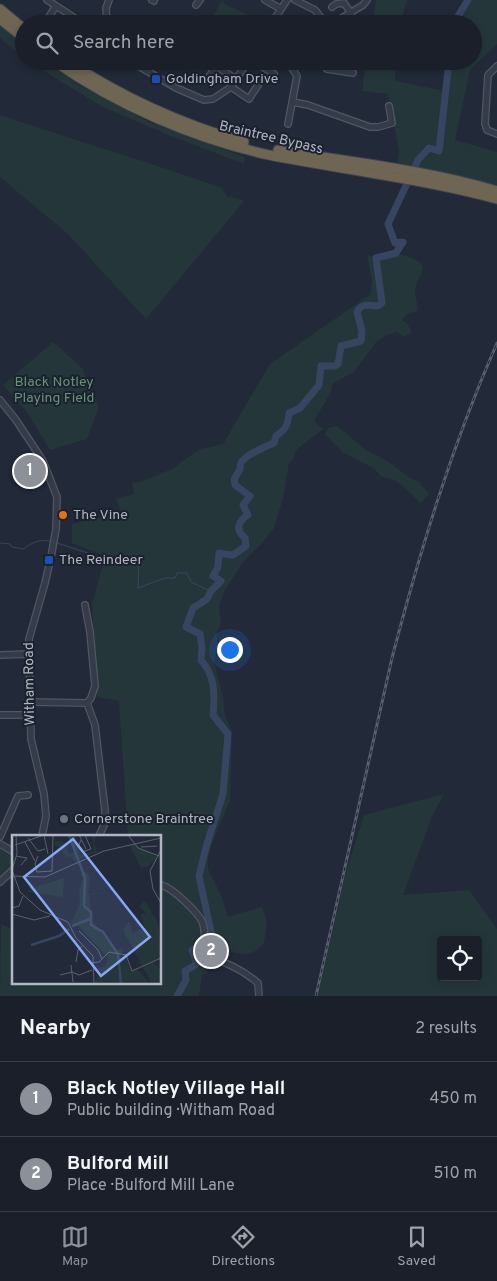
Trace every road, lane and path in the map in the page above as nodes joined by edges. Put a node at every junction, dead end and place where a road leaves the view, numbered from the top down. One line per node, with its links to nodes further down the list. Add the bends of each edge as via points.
1 (47, 0): 8 (street)
2 (62, 0): 8 (street)
3 (109, 0): 14 (street)
4 (265, 0): 11 (street)
5 (286, 0): 11 (street)
6 (295, 0): 16 (street)
7 (367, 0): 17 (street)
8 (57, 6): 12 (street); 13 (street)
9 (332, 7): 17 (street, via 344,3)
10 (0, 9): 19 (highway)
11 (281, 9): 15 (street)
12 (50, 15)
13 (70, 15)
14 (106, 15)
15 (277, 15)
16 (319, 15)
17 (348, 15)
18 (0, 18): 20 (highway)
19 (15, 22)
20 (15, 30)
21 (497, 66): 40 (street, via 488,75 485,124 487,130)
22 (68, 70): 41 (highway, Braintree Bypass, via 138,109 219,141 268,154)
23 (81, 70): 41 (highway, Braintree Bypass, via 130,98 206,131 264,148)
24 (149, 70): 36 (street, via 181,91 204,100 222,95)
25 (213, 70): 34 (street)
26 (222, 70): 33 (street)
27 (242, 70): 33 (street)
28 (268, 70): 32 (street)
29 (293, 70): 37 (street, via 297,76)
30 (334, 70): 31 (street)
31 (353, 73)
32 (274, 74)
33 (236, 79): 36 (street)
34 (207, 80)
35 (258, 84): 36 (street, via 249,98)
36 (231, 87)
37 (293, 102): 38 (street, via 370,127 392,123); 39 (street)
38 (389, 106)
39 (288, 124)
40 (497, 134)
41 (392, 172): 42 (highway, Braintree Bypass)
42 (422, 178): 43 (highway, Braintree Bypass); 44 (highway, Braintree Bypass)
43 (497, 191)
44 (497, 199)
45 (0, 400): 47 (street, Witham Road, via 43,461 57,498 56,529 29,639)
46 (85, 605): 50 (street, via 95,686)
47 (29, 654): 48 (street); 49 (street, Witham Road)
48 (0, 656)
49 (30, 702): 50 (street); 52 (street, Witham Road)
50 (87, 703): 55 (street, via 95,725 105,810)
51 (0, 715): 52 (street)
52 (30, 715): 54 (street, Witham Road, via 31,739 46,808)
53 (28, 795): 56 (street, via 18,796)
54 (42, 835)
55 (99, 835)
56 (0, 838)
57 (0, 844): 58 (street)
58 (12, 851)
59 (11, 876): 60 (street)
60 (0, 882)
61 (161, 885): 62 (street, via 180,896 203,922 205,955 232,965 251,977 258,983)
62 (259, 996)

